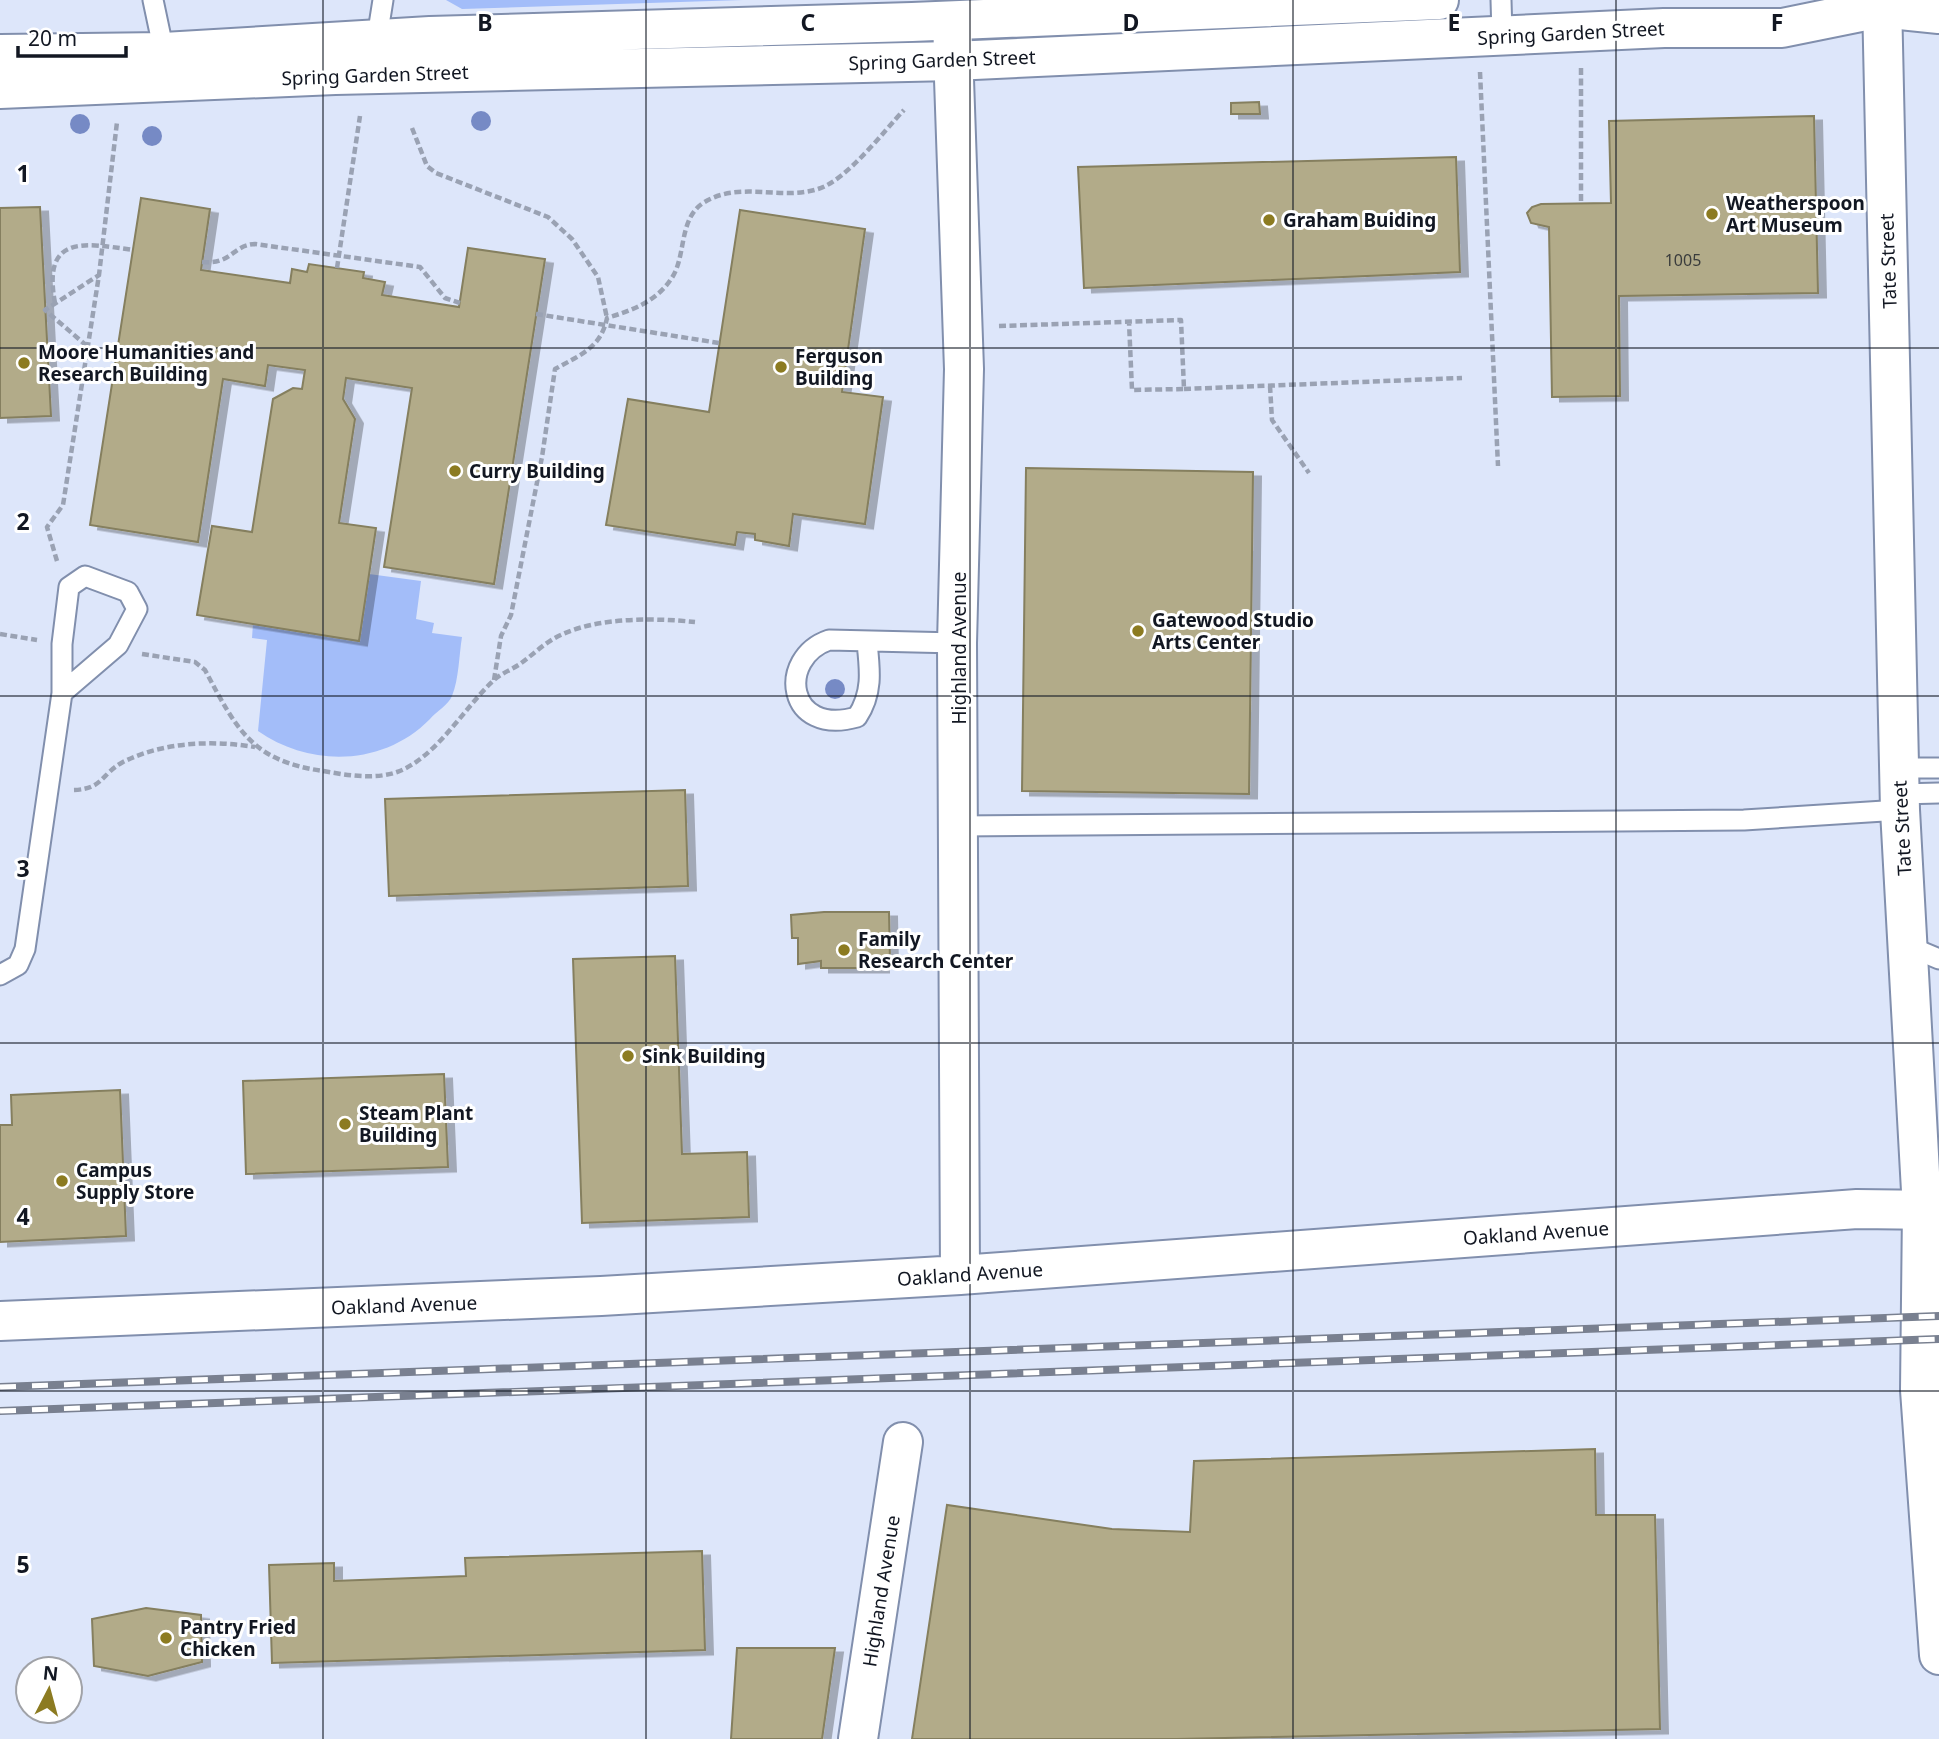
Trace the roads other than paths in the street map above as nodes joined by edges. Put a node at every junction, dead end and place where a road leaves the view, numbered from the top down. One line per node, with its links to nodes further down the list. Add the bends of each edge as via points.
1 (153, 0): 8 (lane)
2 (383, 0): 10 (lane)
3 (1439, 0): 6 (street, Spring Garden Street)
4 (1873, 3): 5 (street, Spring Garden Street); 7 (street, Spring Garden Street, via 1782,28); 17 (street, Tate Street)
5 (1939, 14)
6 (952, 20): 10 (street, Spring Garden Street); 11 (street, Highland Avenue)
7 (1494, 33): 11 (street, Spring Garden Street)
8 (164, 52): 9 (street, Spring Garden Street); 10 (street, Spring Garden Street)
9 (0, 54)
10 (374, 57): 11 (street, Spring Garden Street); 12 (street, Spring Garden Street)
11 (953, 61): 14 (street, Highland Avenue, via 964,369)
12 (0, 89)
13 (867, 643): 13 (lane, via 829,640 815,644 801,661 794,687 804,708 821,722 858,718 867,702 871,675); 14 (lane)
14 (957, 643): 19 (street, Highland Avenue)
15 (62, 693): 15 (lane, via 68,587 85,576 128,592 137,609 118,645); 21 (lane, via 25,949 18,965)
16 (1939, 768): 17 (lane)
17 (1900, 791): 18 (lane); 19 (lane, via 1744,820); 20 (street, Tate Street)
18 (1939, 793)
19 (958, 826): 24 (street, Highland Avenue)
20 (1923, 953): 22 (street, Tate Street)
21 (0, 975)
22 (1928, 1122): 23 (street, Tate Street)
23 (1931, 1210): 24 (street, Oakland Avenue, via 1857,1209); 27 (street, Tate Street, via 1920,1390)
24 (961, 1275): 25 (street, Oakland Avenue, via 601,1296)
25 (0, 1321)
26 (902, 1442): 28 (street, Highland Avenue)
27 (1939, 1655)
28 (858, 1739)

